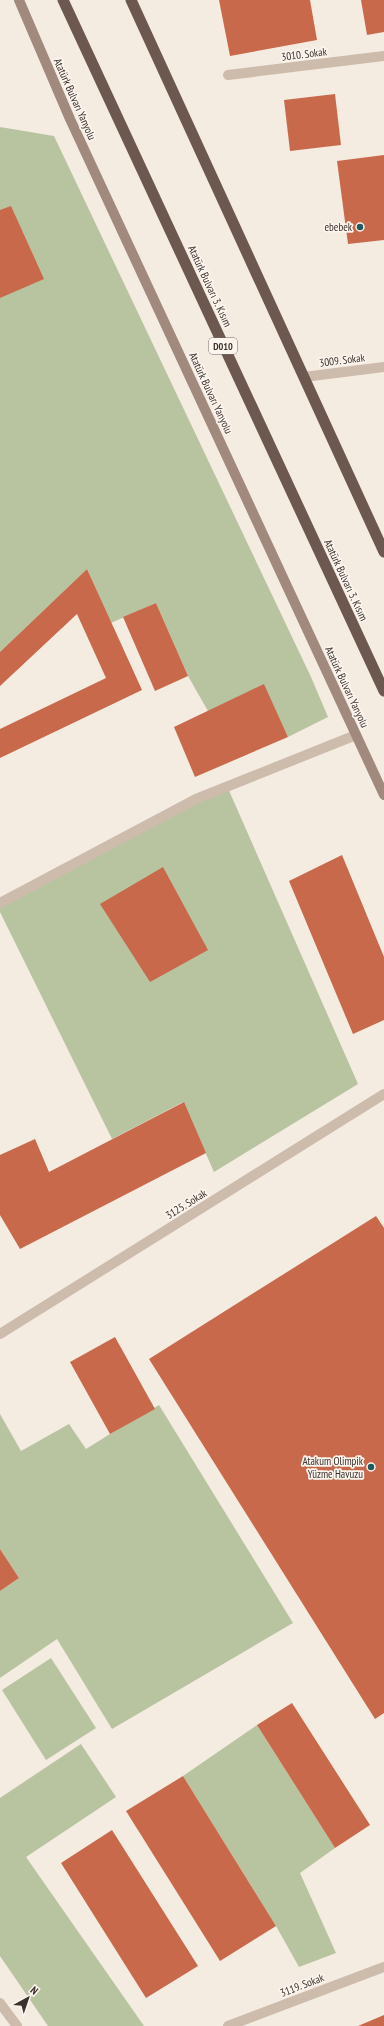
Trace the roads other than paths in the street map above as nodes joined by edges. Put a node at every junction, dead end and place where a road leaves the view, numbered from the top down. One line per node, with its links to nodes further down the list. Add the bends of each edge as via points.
1 (19, 0): 10 (main road, Atatürk Bulvarı Yanyolu, via 70,119)
2 (63, 0): 9 (highway, Atatürk Bulvarı 3. Kısım / D010)
3 (131, 0): 7 (highway)
4 (384, 56): 5 (street, 3010. Sokak)
5 (228, 75)
6 (384, 367): 7 (street, 3009. Sokak)
7 (304, 377): 8 (highway)
8 (384, 552)
9 (384, 691)
10 (356, 734): 11 (main road, Atatürk Bulvarı Yanyolu); 12 (street, via 196,799)
11 (384, 795)
12 (0, 903)
13 (384, 1094): 14 (street, 3125. Sokak)
14 (0, 1334)
15 (384, 1967): 18 (street, 3119. Sokak)
16 (0, 2003): 17 (street)
17 (17, 2026)
18 (228, 2026)

